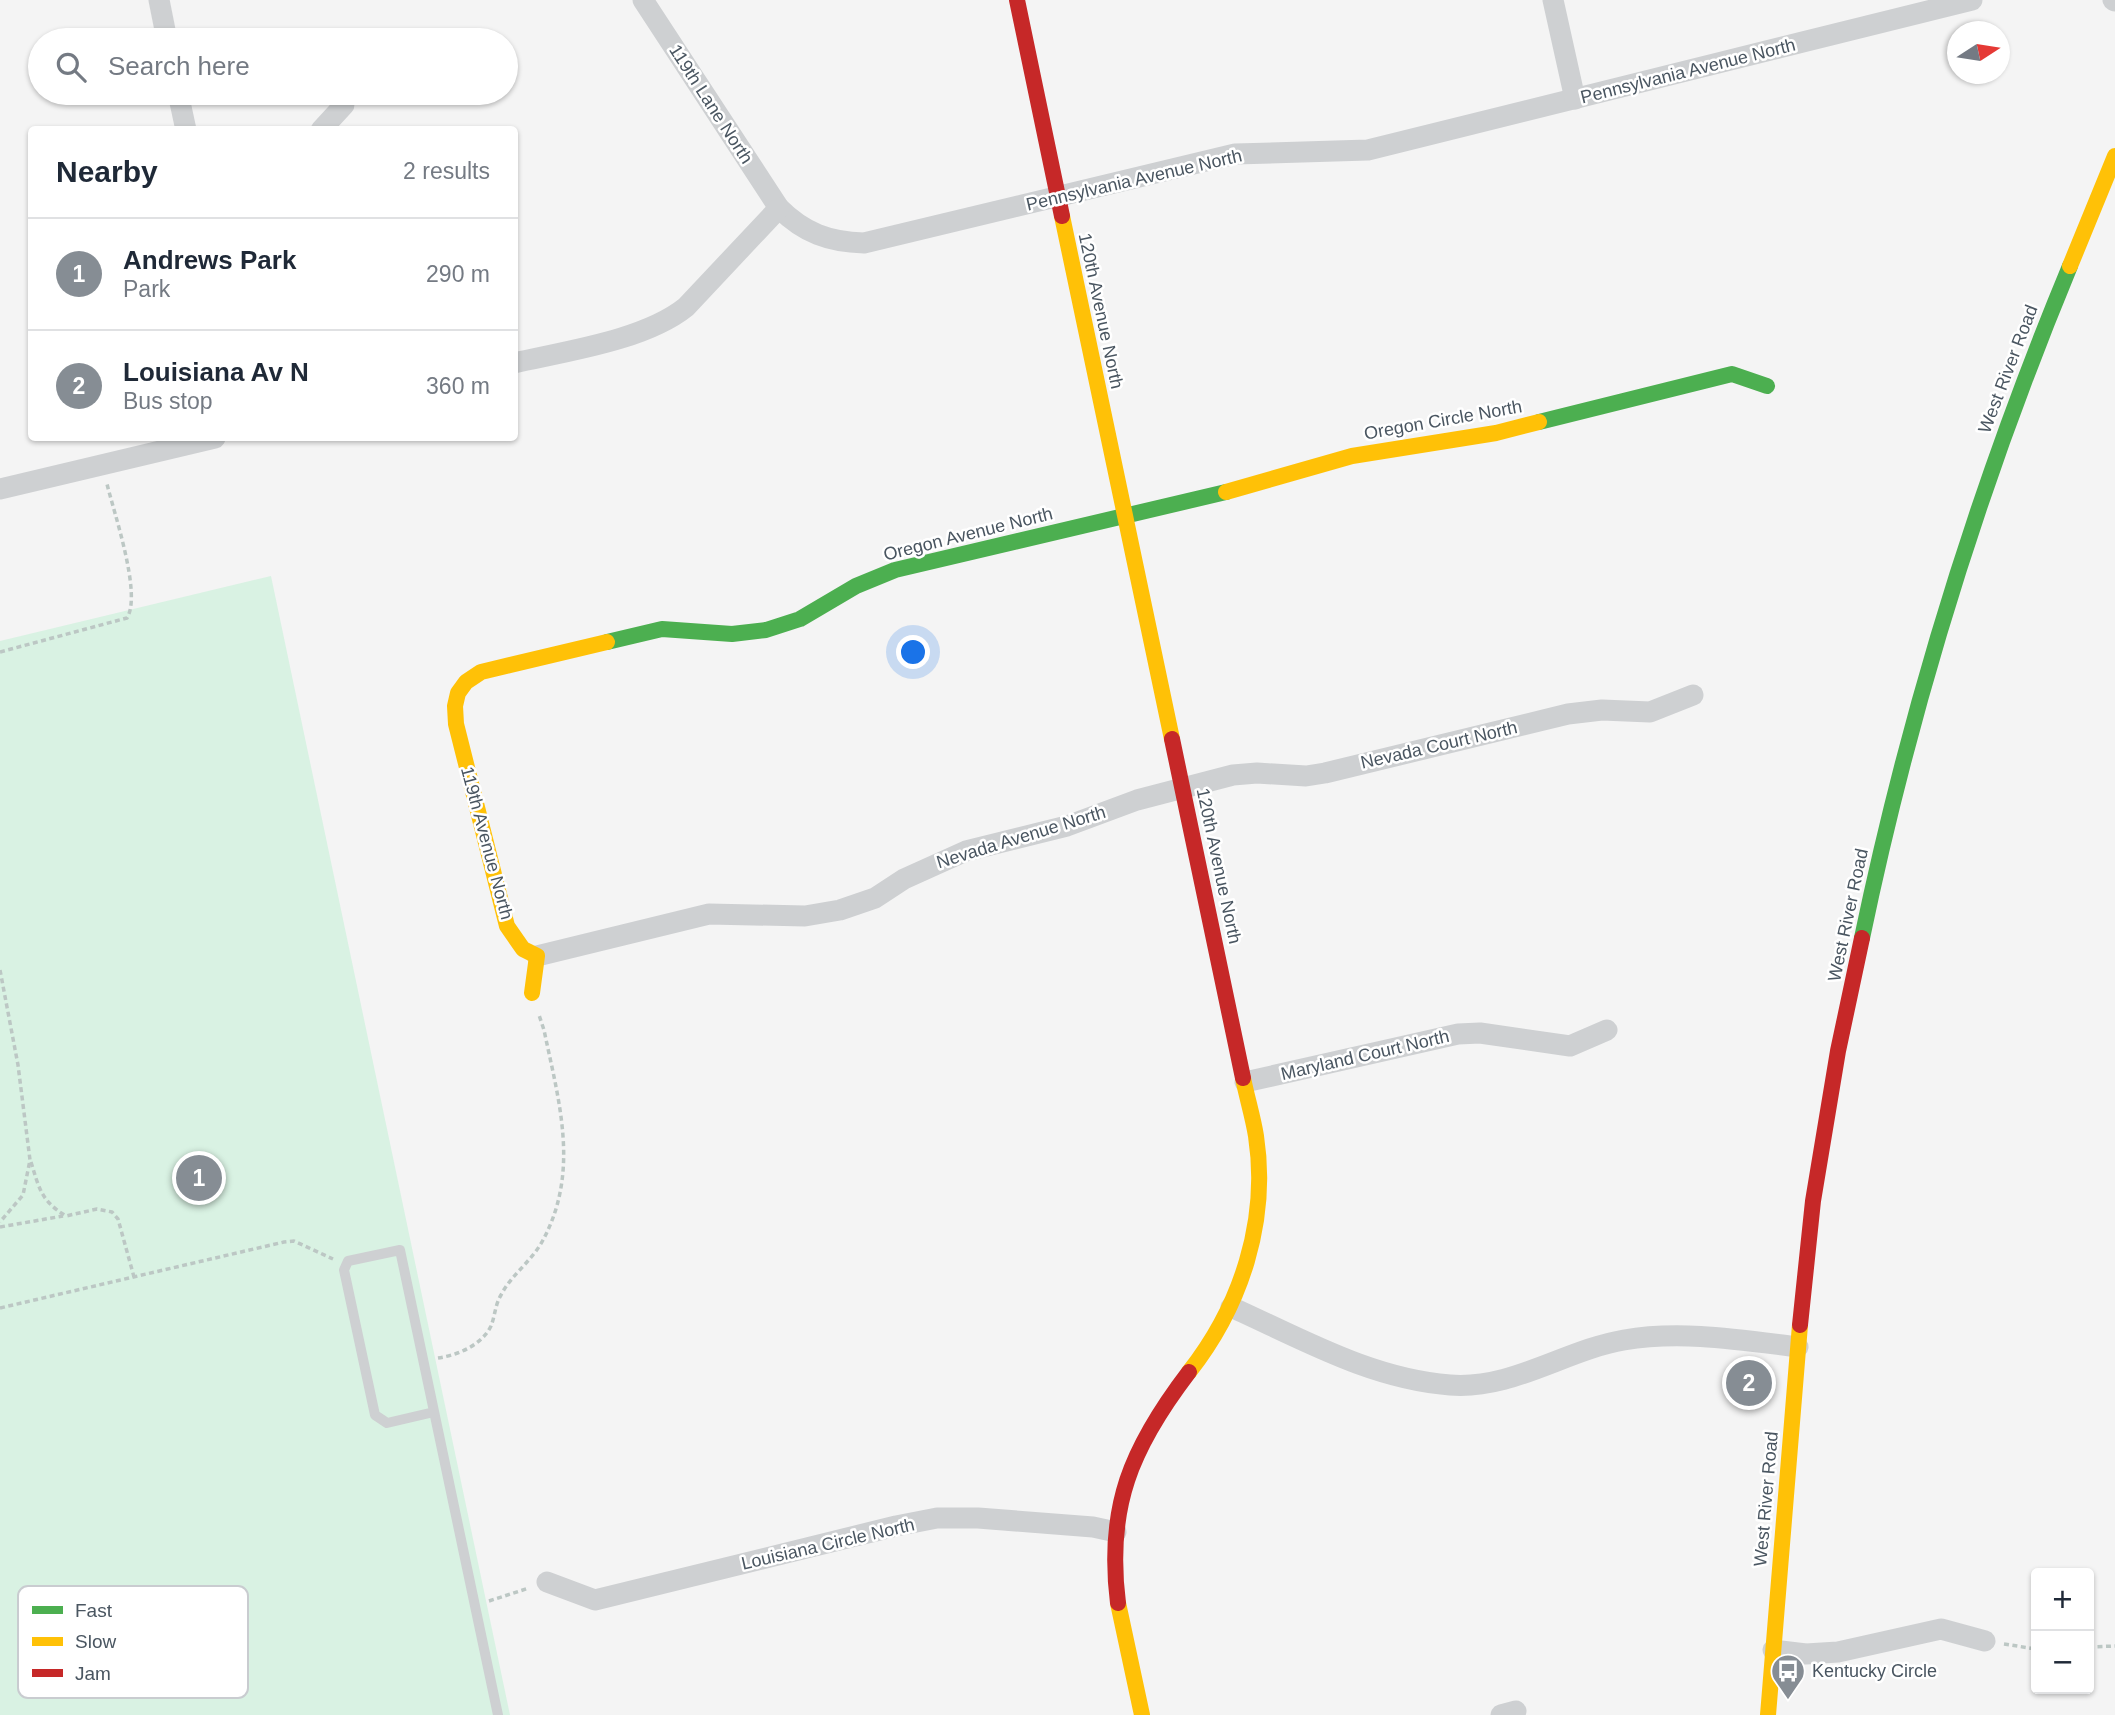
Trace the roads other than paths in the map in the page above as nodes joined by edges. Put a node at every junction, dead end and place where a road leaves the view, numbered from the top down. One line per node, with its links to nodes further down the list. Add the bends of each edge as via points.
1 (159, 0): 6 (street)
2 (643, 0): 14 (street, 119th Lane North)
3 (1017, 0): 13 (street, 120th Avenue North)
4 (1553, 0): 7 (street)
5 (1972, 0): 7 (street, Pennsylvania Avenue North)
6 (165, 28)
7 (1575, 99): 13 (street, Pennsylvania Avenue North, via 1367,150 1234,154)
8 (181, 105): 10 (street)
9 (344, 105): 11 (street)
10 (185, 126)
11 (325, 126)
12 (2115, 156): 28 (street, West River Road, via 1993,463 1937,641 1891,810 1822,1137)
13 (1057, 197): 14 (street, Pennsylvania Avenue North, via 864,243 818,236); 19 (street, 120th Avenue North)
14 (779, 208): 15 (street, via 673,317 639,333)
15 (518, 362)
16 (1767, 386): 19 (street, Oregon Circle North, via 1732,374 1496,433 1352,456 1250,486)
17 (202, 441): 18 (street)
18 (0, 489)
19 (1124, 514): 20 (street, Oregon Avenue North, via 895,570 856,586 800,619 766,630 732,634 662,629 481,672); 22 (street, 120th Avenue North)
20 (462, 683): 23 (street, 119th Avenue North, via 456,695 456,724 508,926 523,949)
21 (1693, 695): 22 (street, Nevada Court North, via 1650,712 1569,714 1325,773 1233,775)
22 (1183, 788): 23 (street, Nevada Avenue North, via 1067,826 967,851 904,879 875,898 840,910 805,916 709,914); 26 (street, 120th Avenue North)
23 (537, 956): 24 (street)
24 (532, 993)
25 (1607, 1030): 26 (street, Maryland Court North, via 1570,1046 1479,1032 1458,1034)
26 (1245, 1082): 27 (street, 120th Avenue North, via 1259,1180 1245,1274)
27 (1231, 1307): 28 (street, via 1388,1376 1453,1385 1525,1374 1623,1340 1708,1337); 30 (street, 120th Avenue North, via 1206,1351 1149,1427 1123,1496)
28 (1798, 1347): 33 (street, West River Road)
29 (434, 1412): 29 (lane, via 400,1250 348,1261 344,1270 375,1415 387,1423); 34 (lane)
30 (1116, 1532): 31 (street, Louisiana Circle North, via 937,1518 596,1600); 35 (street, 120th Avenue North, via 1119,1609)
31 (547, 1582)
32 (1985, 1642): 33 (street, via 1941,1629 1838,1653)
33 (1773, 1650): 36 (street, West River Road)
34 (498, 1715)
35 (1142, 1715)
36 (1768, 1715)

